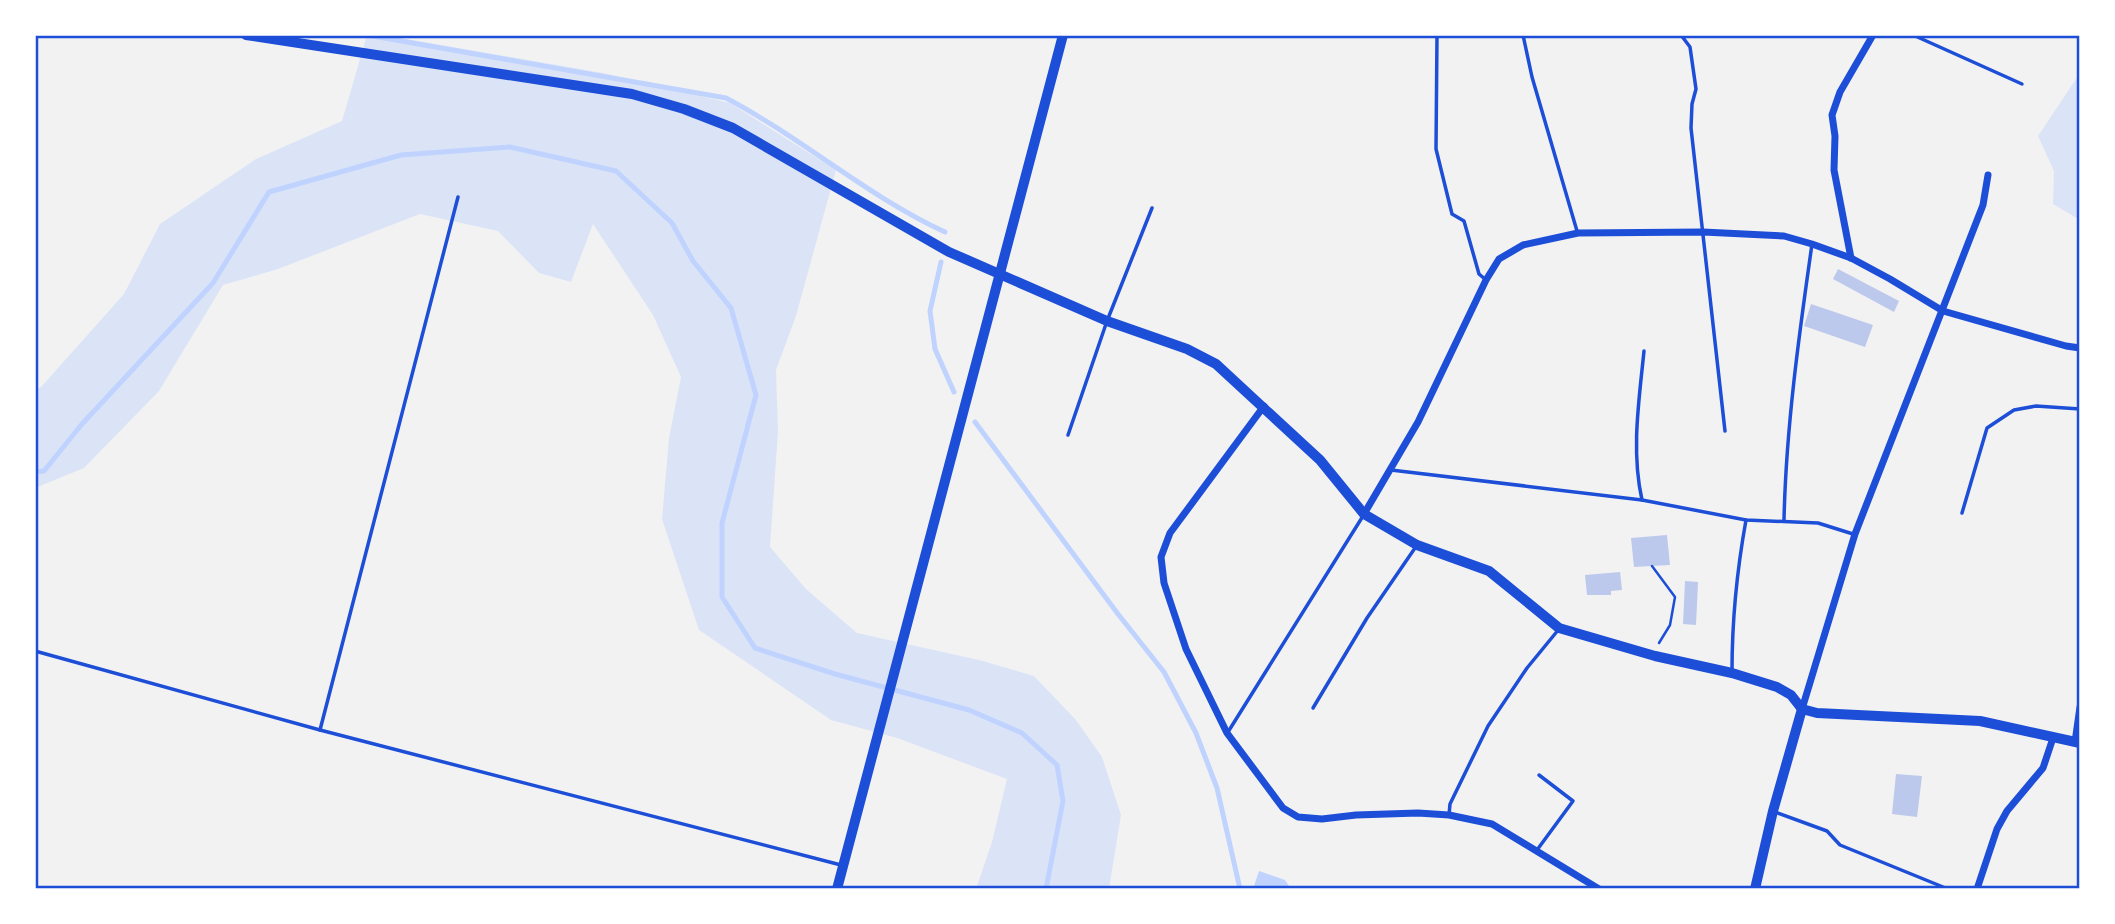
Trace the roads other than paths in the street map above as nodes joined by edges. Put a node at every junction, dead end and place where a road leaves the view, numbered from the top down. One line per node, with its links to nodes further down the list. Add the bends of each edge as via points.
1 (246, 35): 16 (street, via 632,94 684,108 733,128 949,252)
2 (1063, 35): 16 (street)
3 (1437, 35): 17 (lane, via 1436,149 1452,214 1464,221 1479,274)
4 (1523, 35): 12 (lane)
5 (1681, 35): 13 (lane, via 1690,47 1696,89 1691,128)
6 (1873, 35): 15 (street, via 1832,115 1834,170)
7 (1913, 35): 8 (lane)
8 (2022, 84)
9 (1988, 175): 18 (street, via 1983,205)
10 (458, 197): 40 (lane)
11 (1152, 208): 19 (lane)
12 (1578, 233): 13 (street); 17 (street, via 1523,245 1499,259)
13 (1703, 233): 14 (street, via 1783,236); 24 (lane)
14 (1812, 244): 15 (street); 31 (lane, via 1799,332)
15 (1851, 258): 18 (street)
16 (1000, 275): 19 (street); 48 (street)
17 (1486, 280): 26 (street, via 1432,396)
18 (1943, 311): 20 (street); 32 (street)
19 (1107, 321): 22 (street, via 1216,363); 25 (lane)
20 (2080, 348)
21 (1644, 351): 27 (lane, via 1636,423 1636,474)
22 (1264, 405): 29 (street, via 1320,460); 41 (street, via 1170,533 1161,557 1164,583 1186,649)
23 (2080, 409): 28 (lane, via 2036,406 2014,410 1987,428)
24 (1725, 430)
25 (1069, 435)
26 (1389, 470): 27 (lane); 29 (street)
27 (1642, 500): 30 (lane)
28 (1962, 513)
29 (1364, 514): 33 (street); 41 (lane)
30 (1746, 520): 31 (lane); 36 (lane, via 1732,632)
31 (1784, 520): 32 (lane, via 1818,523)
32 (1856, 534): 39 (street)
33 (1417, 545): 34 (street, via 1489,571); 38 (lane)
34 (1559, 628): 36 (street); 46 (lane, via 1488,726)
35 (35, 651): 40 (lane)
36 (1732, 673): 39 (street, via 1777,687)
37 (2080, 707): 43 (street)
38 (1313, 708)
39 (1802, 709): 42 (street, via 1980,720); 45 (street)
40 (320, 730): 48 (lane)
41 (1227, 733): 46 (street, via 1283,808 1298,817)
42 (2053, 738): 43 (street); 53 (street, via 2043,768 1997,829)
43 (2077, 743)
44 (1539, 775): 47 (lane, via 1573,801)
45 (1773, 811): 51 (street); 52 (lane, via 1827,831 1840,845)
46 (1449, 815): 47 (street, via 1492,824)
47 (1537, 850): 50 (street)
48 (843, 866): 49 (street)
49 (837, 889)
50 (1599, 889)
51 (1755, 889)
52 (1948, 889)
53 (1977, 889)

